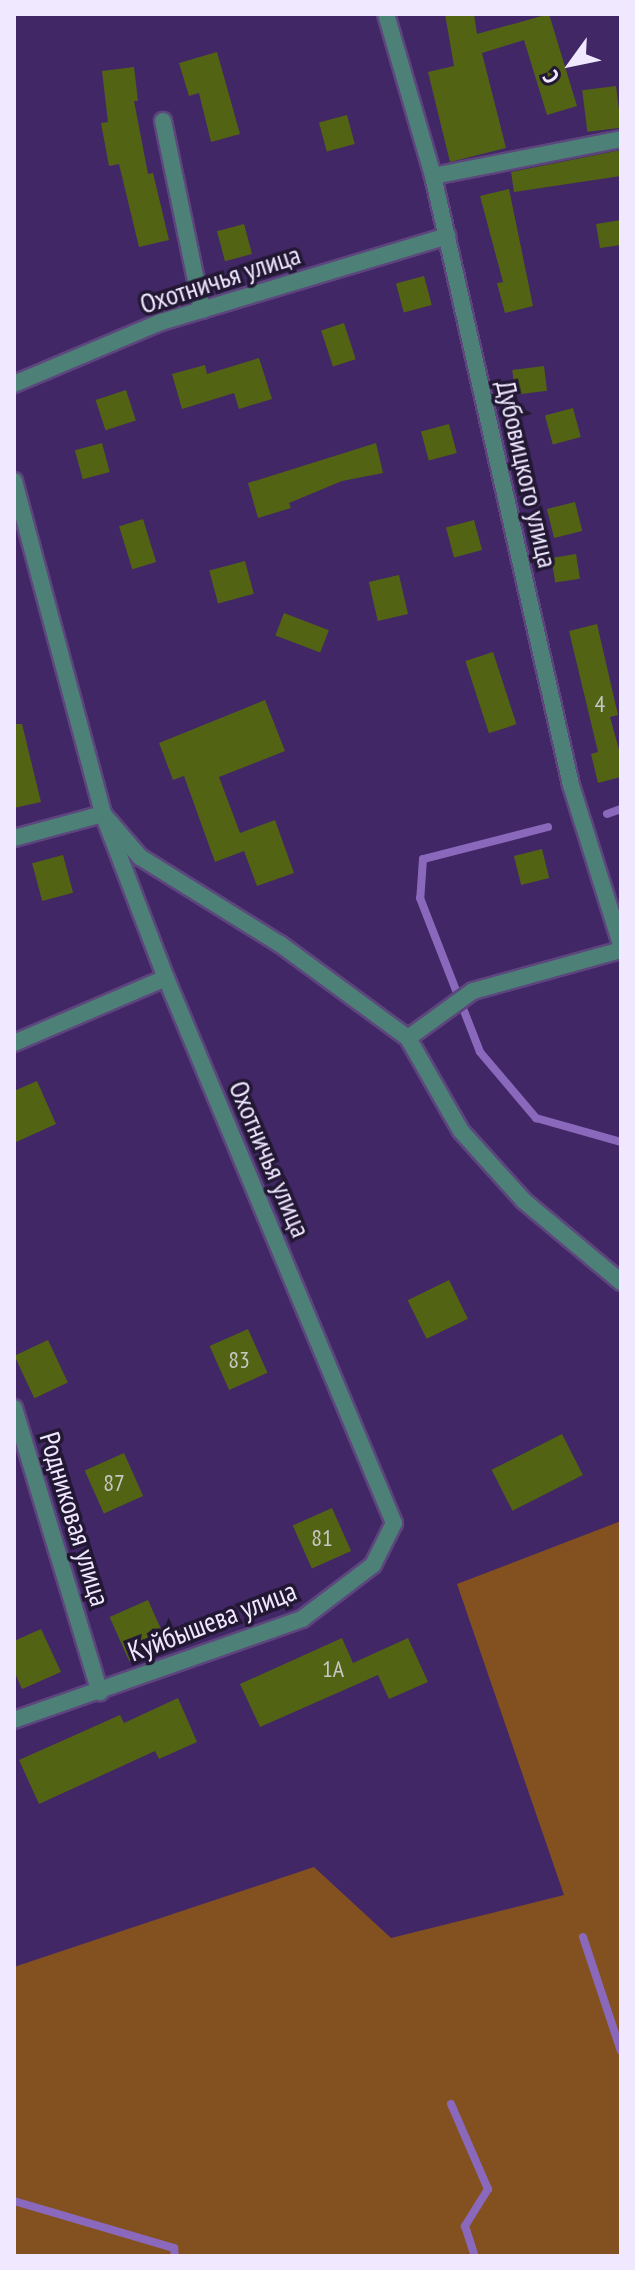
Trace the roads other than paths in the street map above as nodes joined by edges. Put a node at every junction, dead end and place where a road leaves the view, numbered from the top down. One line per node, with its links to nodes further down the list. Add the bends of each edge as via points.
1 (386, 14): 4 (street, Дубовицкого улица)
2 (163, 121): 6 (street)
3 (621, 139): 4 (street)
4 (433, 176): 5 (street, Дубовицкого улица)
5 (447, 236): 6 (street, Охотничья улица); 11 (street, Дубовицкого улица, via 571,785)
6 (202, 310): 7 (street, Охотничья улица)
7 (14, 384)
8 (14, 481): 9 (street, Охотничья улица)
9 (103, 814): 10 (street); 12 (street, Охотничья улица); 13 (street, Охотничья улица, via 140,857 280,944)
10 (14, 838)
11 (621, 948): 13 (street, via 473,991)
12 (166, 978): 14 (street); 17 (street, Охотничья улица)
13 (408, 1038): 15 (street, Охотничья улица, via 461,1131 524,1201)
14 (14, 1043)
15 (621, 1282)
16 (14, 1408): 18 (street, Родниковая улица)
17 (394, 1523): 18 (street, Куйбышева улица, via 373,1565 302,1619)
18 (100, 1692): 19 (street, Куйбышева улица)
19 (14, 1720)

